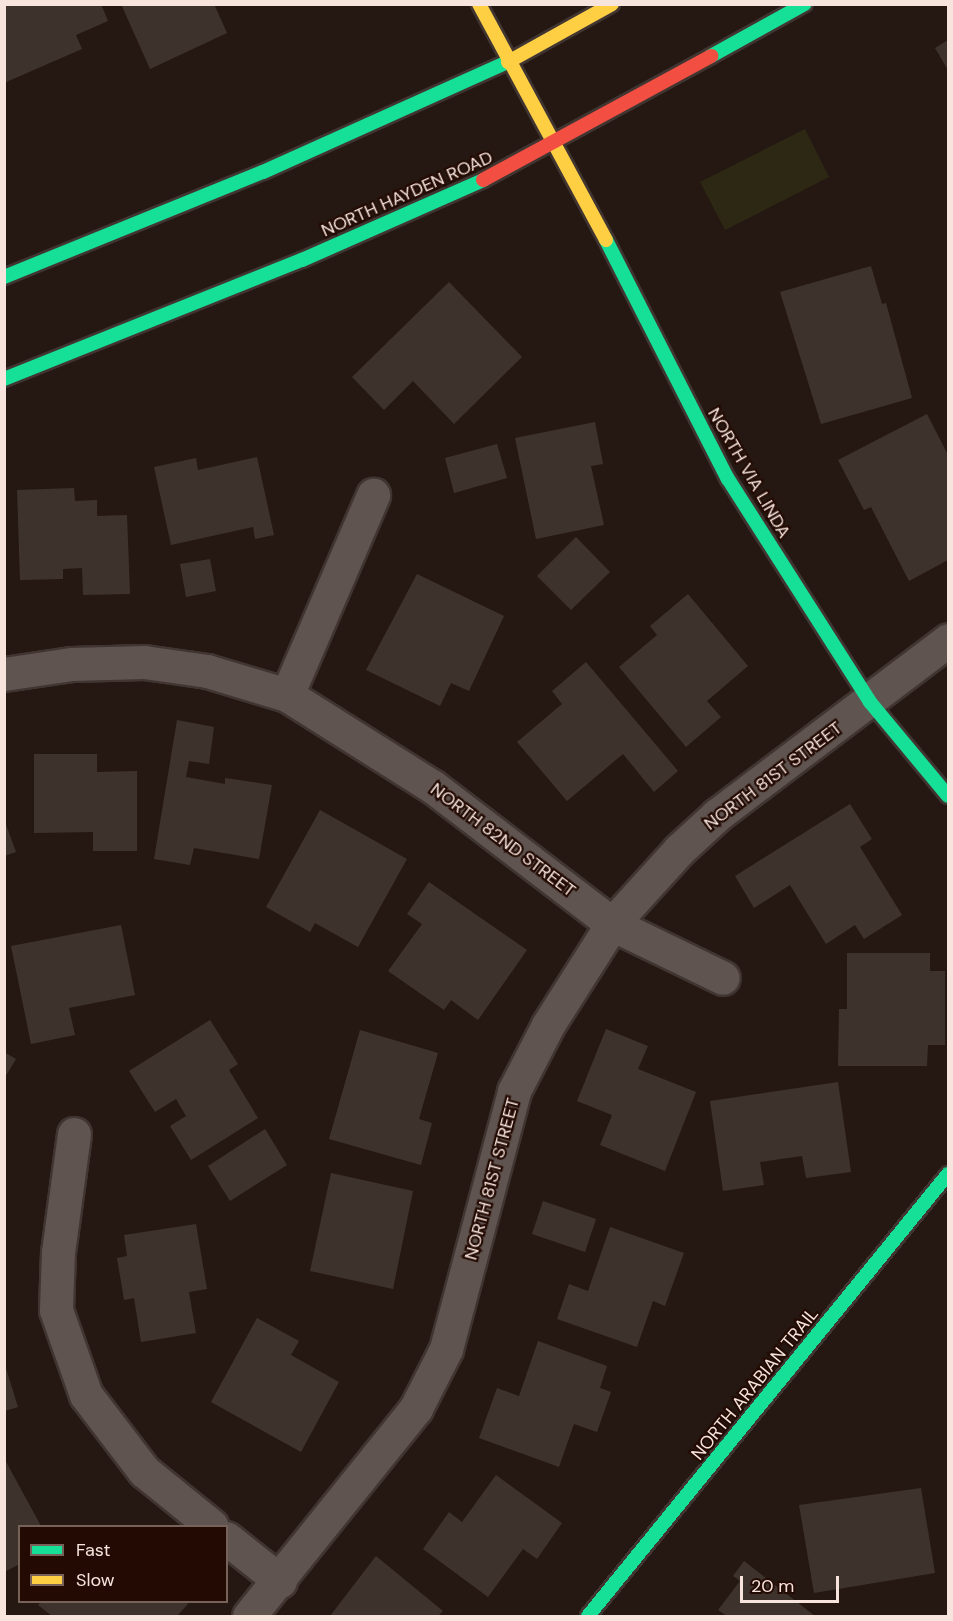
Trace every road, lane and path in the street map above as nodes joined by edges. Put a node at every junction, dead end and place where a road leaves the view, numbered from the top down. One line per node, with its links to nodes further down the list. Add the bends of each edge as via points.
1 (479, 4): 4 (main road, NORTH VIA LINDA)
2 (612, 4): 4 (main road)
3 (805, 4): 5 (main road, NORTH HAYDEN ROAD)
4 (508, 62): 5 (main road, NORTH VIA LINDA); 6 (main road, via 263,172)
5 (555, 145): 7 (main road, NORTH HAYDEN ROAD, via 302,260); 12 (main road, NORTH VIA LINDA, via 728,479)
6 (4, 277)
7 (4, 379)
8 (374, 495): 11 (street)
9 (948, 640): 12 (street, NORTH 81ST STREET)
10 (4, 674): 11 (street, NORTH 82ND STREET, via 72,664 144,662 207,671)
11 (287, 694): 14 (street, NORTH 82ND STREET, via 433,787)
12 (870, 702): 13 (main road, NORTH VIA LINDA); 14 (street, NORTH 81ST STREET, via 717,815 679,850)
13 (948, 796)
14 (612, 924): 15 (street, NORTH 82ND STREET); 20 (street, NORTH 81ST STREET, via 548,1025 514,1091 462,1293 441,1358 416,1408)
15 (723, 978)
16 (74, 1134): 18 (street, via 57,1252 56,1310 86,1395 144,1472)
17 (948, 1174): 22 (main road, NORTH ARABIAN TRAIL)
18 (210, 1525)
19 (228, 1540): 20 (street)
20 (280, 1581): 21 (street, NORTH 81ST STREET)
21 (249, 1617)
22 (588, 1617)

